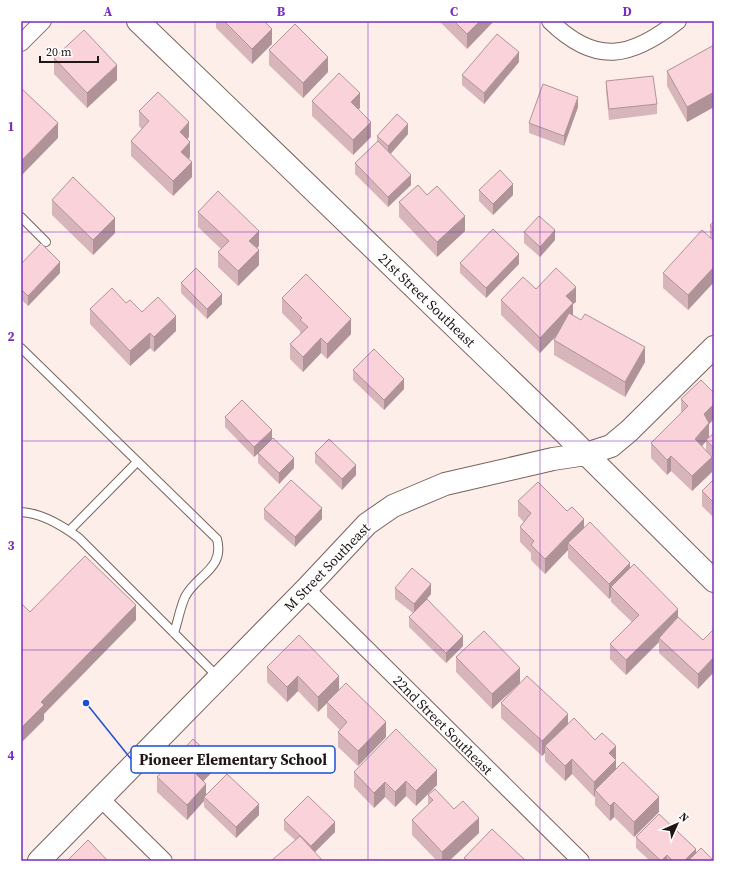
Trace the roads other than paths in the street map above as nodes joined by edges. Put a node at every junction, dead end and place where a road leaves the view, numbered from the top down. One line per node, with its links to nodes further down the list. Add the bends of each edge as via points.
1 (43, 21): 5 (street)
2 (138, 21): 10 (street, 21st Street Southeast)
3 (550, 21): 4 (street, via 577,43 604,52 631,49 646,44)
4 (678, 21)
5 (21, 43)
6 (21, 217): 7 (lane)
7 (46, 242)
8 (714, 347): 10 (street, M Street Southeast, via 629,431 611,446)
9 (21, 348): 11 (lane)
10 (586, 454): 14 (street, 21st Street Southeast); 15 (street, M Street Southeast, via 445,484 393,506 367,524)
11 (137, 462): 13 (lane); 16 (lane, via 216,540 219,548 213,566 185,597)
12 (21, 512): 13 (lane, via 45,518)
13 (69, 531): 16 (lane)
14 (714, 580)
15 (306, 589): 17 (street, M Street Southeast); 21 (street, 22nd Street Southeast)
16 (174, 633): 17 (lane)
17 (219, 678): 18 (street, M Street Southeast)
18 (100, 798): 19 (street, M Street Southeast); 20 (street)
19 (39, 861)
20 (164, 861)
21 (580, 861)

